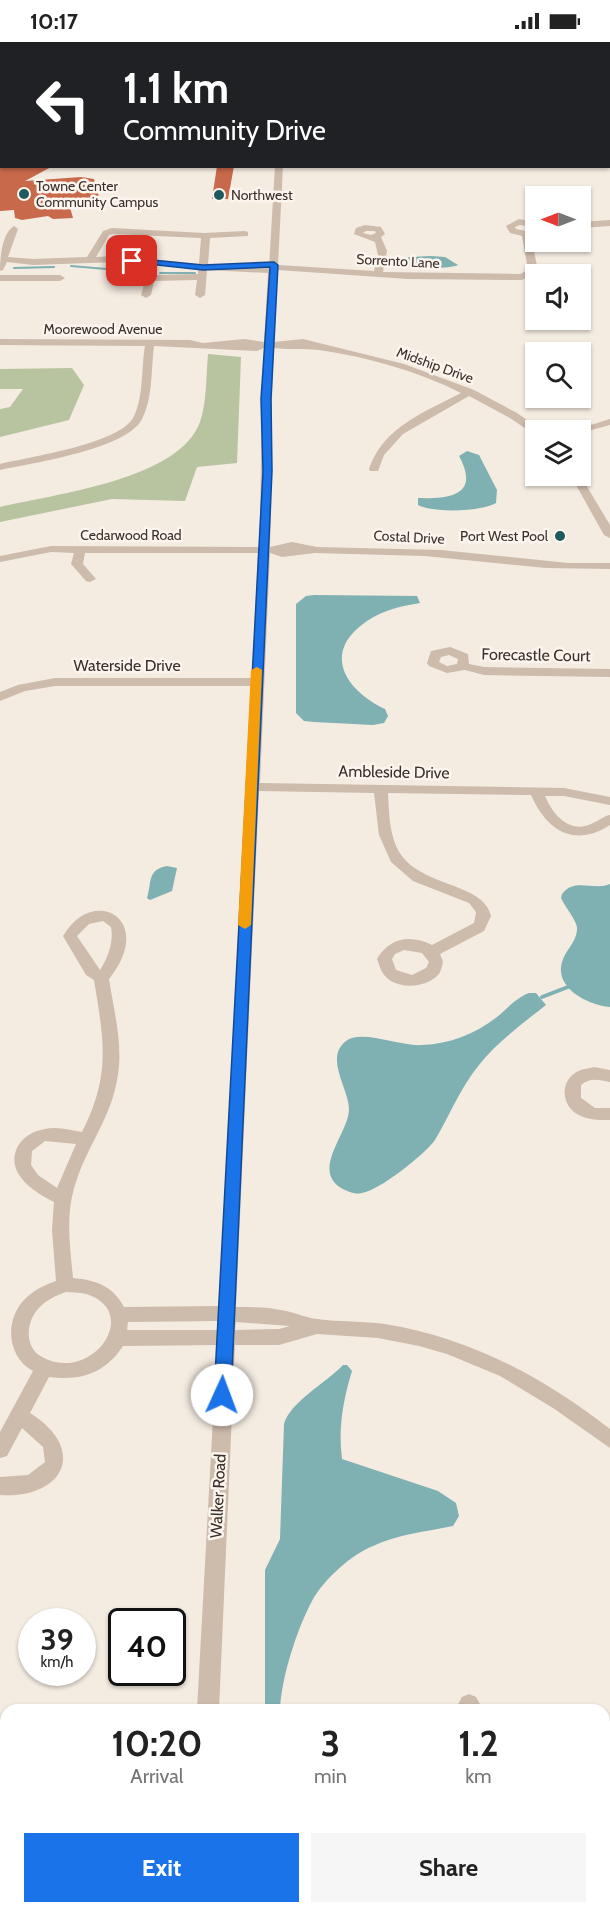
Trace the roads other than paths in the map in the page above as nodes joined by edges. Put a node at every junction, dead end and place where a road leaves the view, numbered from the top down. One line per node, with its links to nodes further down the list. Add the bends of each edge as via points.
1 (279, 168): 15 (street, Walker Road)
2 (610, 223): 4 (street)
3 (525, 224): 7 (street, via 510,226)
4 (591, 224)
5 (14, 229): 10 (street)
6 (245, 234): 8 (street)
7 (525, 234)
8 (204, 236): 11 (street, via 112,231); 16 (street)
9 (376, 237): 17 (street, via 383,255)
10 (4, 244): 13 (street)
11 (90, 259): 12 (street); 14 (street)
12 (63, 261): 13 (street); 20 (street, via 59,282)
13 (1, 262)
14 (153, 263): 16 (street); 21 (street)
15 (274, 267): 16 (street, Sorrento Lane); 17 (street, Sorrento Lane); 27 (street, Walker Road)
16 (206, 270): 21 (street, via 186,279); 24 (street)
17 (378, 274): 19 (street, Sorrento Lane)
18 (525, 276): 19 (street)
19 (522, 277): 22 (street, Sorrento Lane)
20 (0, 278)
21 (150, 278): 23 (street)
22 (525, 278)
23 (146, 295)
24 (200, 295)
25 (0, 342): 26 (street, Moorewood Avenue)
26 (150, 343): 27 (street, Moorewood Avenue, via 257,348); 32 (street, via 138,417 128,432 99,444)
27 (270, 345): 28 (street, Midship Drive, via 316,347 384,363); 37 (street, Walker Road)
28 (470, 393): 30 (street, Midship Drive); 33 (street, via 390,438 379,452)
29 (610, 422): 31 (street)
30 (525, 423)
31 (591, 427)
32 (0, 466)
33 (374, 469)
34 (582, 486): 35 (street)
35 (610, 534)
36 (80, 549): 37 (street, Cedarwood Road); 38 (street, Cedarwood Road, via 40,550); 40 (street, via 77,564)
37 (263, 550): 39 (street, Costal Drive, via 294,546 314,550 427,552 580,567); 43 (street, Walker Road)
38 (0, 560)
39 (610, 566)
40 (90, 579)
41 (463, 666): 42 (street, Forecastle Court, via 484,671)
42 (610, 673)
43 (256, 682): 44 (street, Waterside Drive, via 55,681); 45 (street, Walker Road)
44 (0, 697)
45 (251, 787): 46 (street, Ambleside Drive); 58 (street, Walker Road)
46 (381, 789): 47 (street, Ambleside Drive); 50 (street, via 382,826 391,852 417,876 474,900 484,914 479,927)
47 (536, 791): 48 (street, Ambleside Drive); 49 (street, via 553,820 568,831 589,831)
48 (610, 801)
49 (610, 819)
50 (431, 952)
51 (102, 978): 54 (street, via 111,1062 106,1096)
52 (610, 1076): 53 (street, via 582,1075 573,1083 570,1094 581,1109)
53 (610, 1114)
54 (86, 1139): 55 (street); 55 (street, via 45,1135 34,1139 23,1152 22,1166 26,1172 52,1194)
55 (63, 1198): 56 (street, via 61,1244)
56 (65, 1285): 57 (street, via 99,1290 112,1300); 62 (street, via 39,1295 19,1322 21,1345 30,1358)
57 (119, 1314): 58 (street); 60 (street)
58 (226, 1316): 59 (street, via 279,1317); 61 (street, Walker Road)
59 (316, 1327): 61 (street, via 279,1337); 64 (street, via 387,1332 476,1356 532,1383)
60 (118, 1338): 61 (street); 62 (street, via 106,1355 88,1366 66,1371)
61 (225, 1338): 67 (street, Walker Road)
62 (45, 1367): 63 (street)
63 (19, 1416): 65 (street); 66 (street, via 52,1444 53,1463 49,1472 31,1485)
64 (610, 1440)
65 (0, 1450)
66 (0, 1486)
67 (208, 1704)

